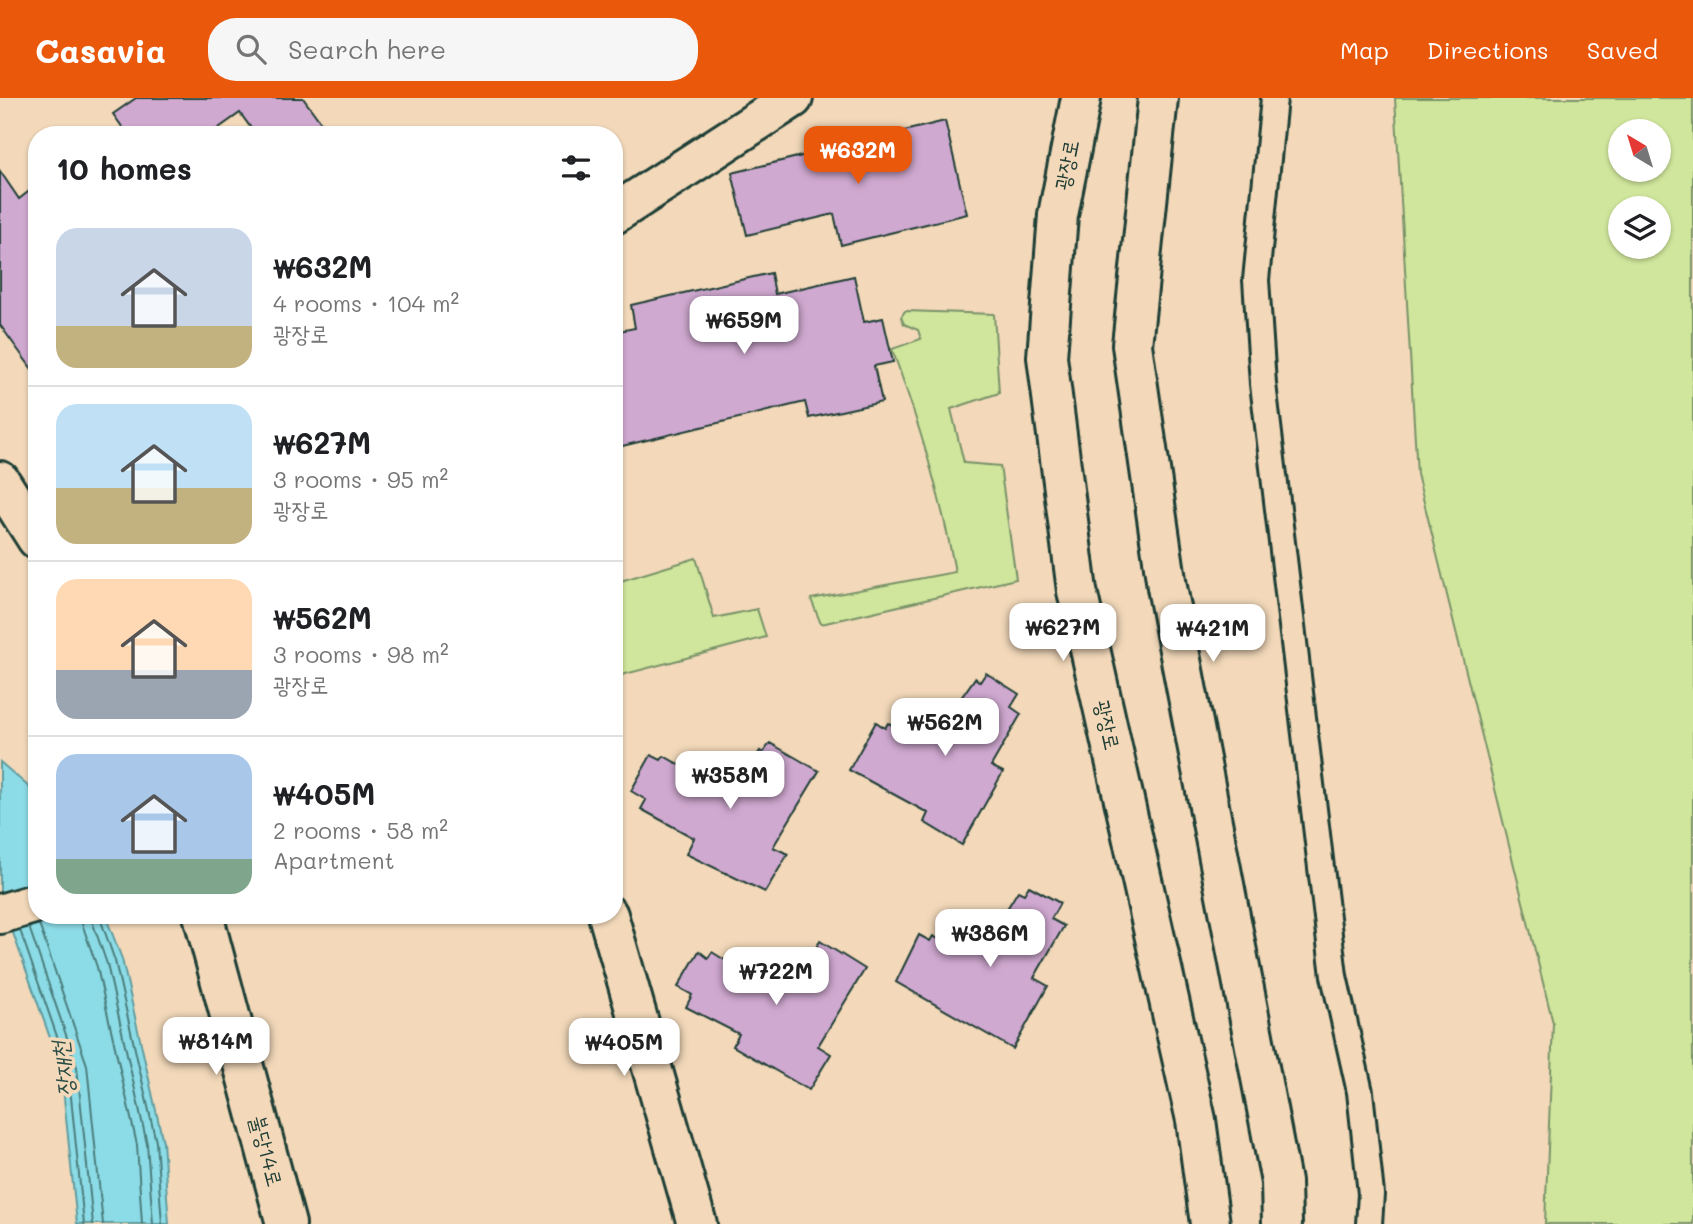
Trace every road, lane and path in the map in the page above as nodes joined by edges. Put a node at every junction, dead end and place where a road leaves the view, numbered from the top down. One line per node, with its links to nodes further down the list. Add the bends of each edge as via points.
1 (793, 98): 5 (main road)
2 (1081, 98): 14 (main road, 광장로, via 1058,215 1047,357 1077,590 1196,1120)
3 (1158, 98): 15 (main road, via 1132,345 1167,587 1281,1182)
4 (1274, 98): 16 (lane, via 1256,280 1263,384 1334,976 1360,1092 1371,1194)
5 (623, 208)
6 (0, 481): 7 (main road)
7 (28, 525)
8 (28, 905): 9 (main road)
9 (0, 914)
10 (205, 924): 12 (main road, 불당14로)
11 (611, 924): 13 (main road)
12 (286, 1224)
13 (697, 1224)
14 (1210, 1224)
15 (1282, 1224)
16 (1369, 1224)

